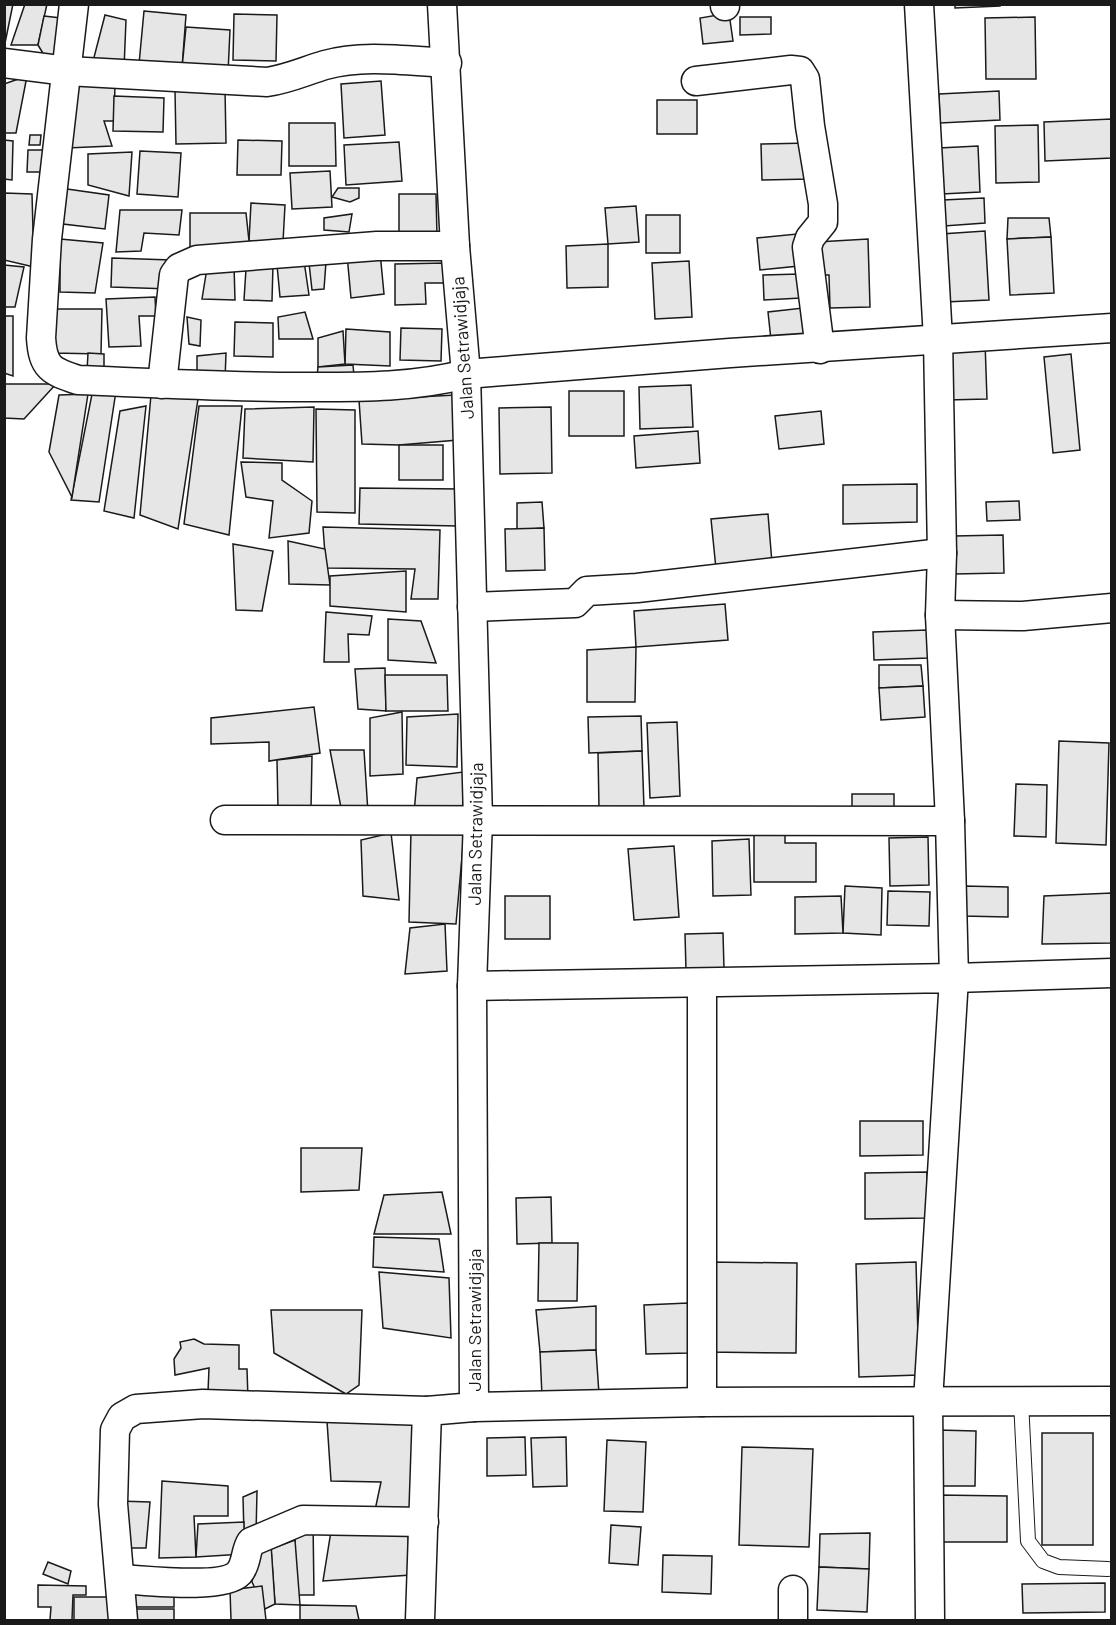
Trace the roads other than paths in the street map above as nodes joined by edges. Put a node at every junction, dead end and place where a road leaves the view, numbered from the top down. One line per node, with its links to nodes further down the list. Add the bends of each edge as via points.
1 (74, 4): 6 (street)
2 (442, 4): 5 (street, Jalan Setrawidjaja)
3 (919, 4): 10 (street)
4 (4, 63): 6 (street)
5 (447, 63): 6 (street, via 353,61 267,82); 8 (street, Jalan Setrawidjaja)
6 (66, 71): 13 (street, via 47,239 42,353 47,366 78,380)
7 (696, 81): 11 (street, via 791,70 800,71 805,79 823,204 823,222 807,248)
8 (455, 246): 12 (street, Jalan Setrawidjaja); 13 (street, via 377,246 186,263 174,275)
9 (1112, 328): 10 (street)
10 (938, 339): 11 (street); 14 (street)
11 (820, 349): 12 (street)
12 (466, 374): 13 (street, via 437,382 354,388); 15 (street, Jalan Setrawidjaja)
13 (162, 384)
14 (942, 553): 15 (street, via 587,591 575,603); 17 (street)
15 (472, 608): 18 (street, Jalan Setrawidjaja)
16 (1112, 609): 17 (street, via 1023,616)
17 (940, 615): 20 (street)
18 (477, 819): 19 (street); 20 (street); 24 (street, Jalan Setrawidjaja)
19 (225, 820)
20 (950, 821): 22 (street)
21 (1112, 973): 22 (street)
22 (954, 978): 23 (street); 25 (street)
23 (702, 983): 24 (street); 28 (street)
24 (472, 986): 29 (street, Jalan Setrawidjaja)
25 (928, 1401): 26 (street); 28 (street); 38 (street)
26 (1021, 1401): 27 (street); 32 (lane, via 1028,1541 1043,1561 1059,1567)
27 (1112, 1401)
28 (702, 1402): 29 (street)
29 (474, 1407): 30 (street, Jalan Setrawidjaja)
30 (427, 1411): 31 (street); 33 (street, Jalan Setrawidjaja, via 203,1404 136,1409 122,1417 115,1430 113,1504)
31 (424, 1522): 33 (street, via 303,1520 251,1542 240,1572 232,1578 209,1582); 36 (street)
32 (1108, 1569)
33 (120, 1579): 35 (street, Jalan Setrawidjaja)
34 (793, 1590): 37 (street)
35 (123, 1620)
36 (420, 1620)
37 (793, 1620)
38 (930, 1620)

